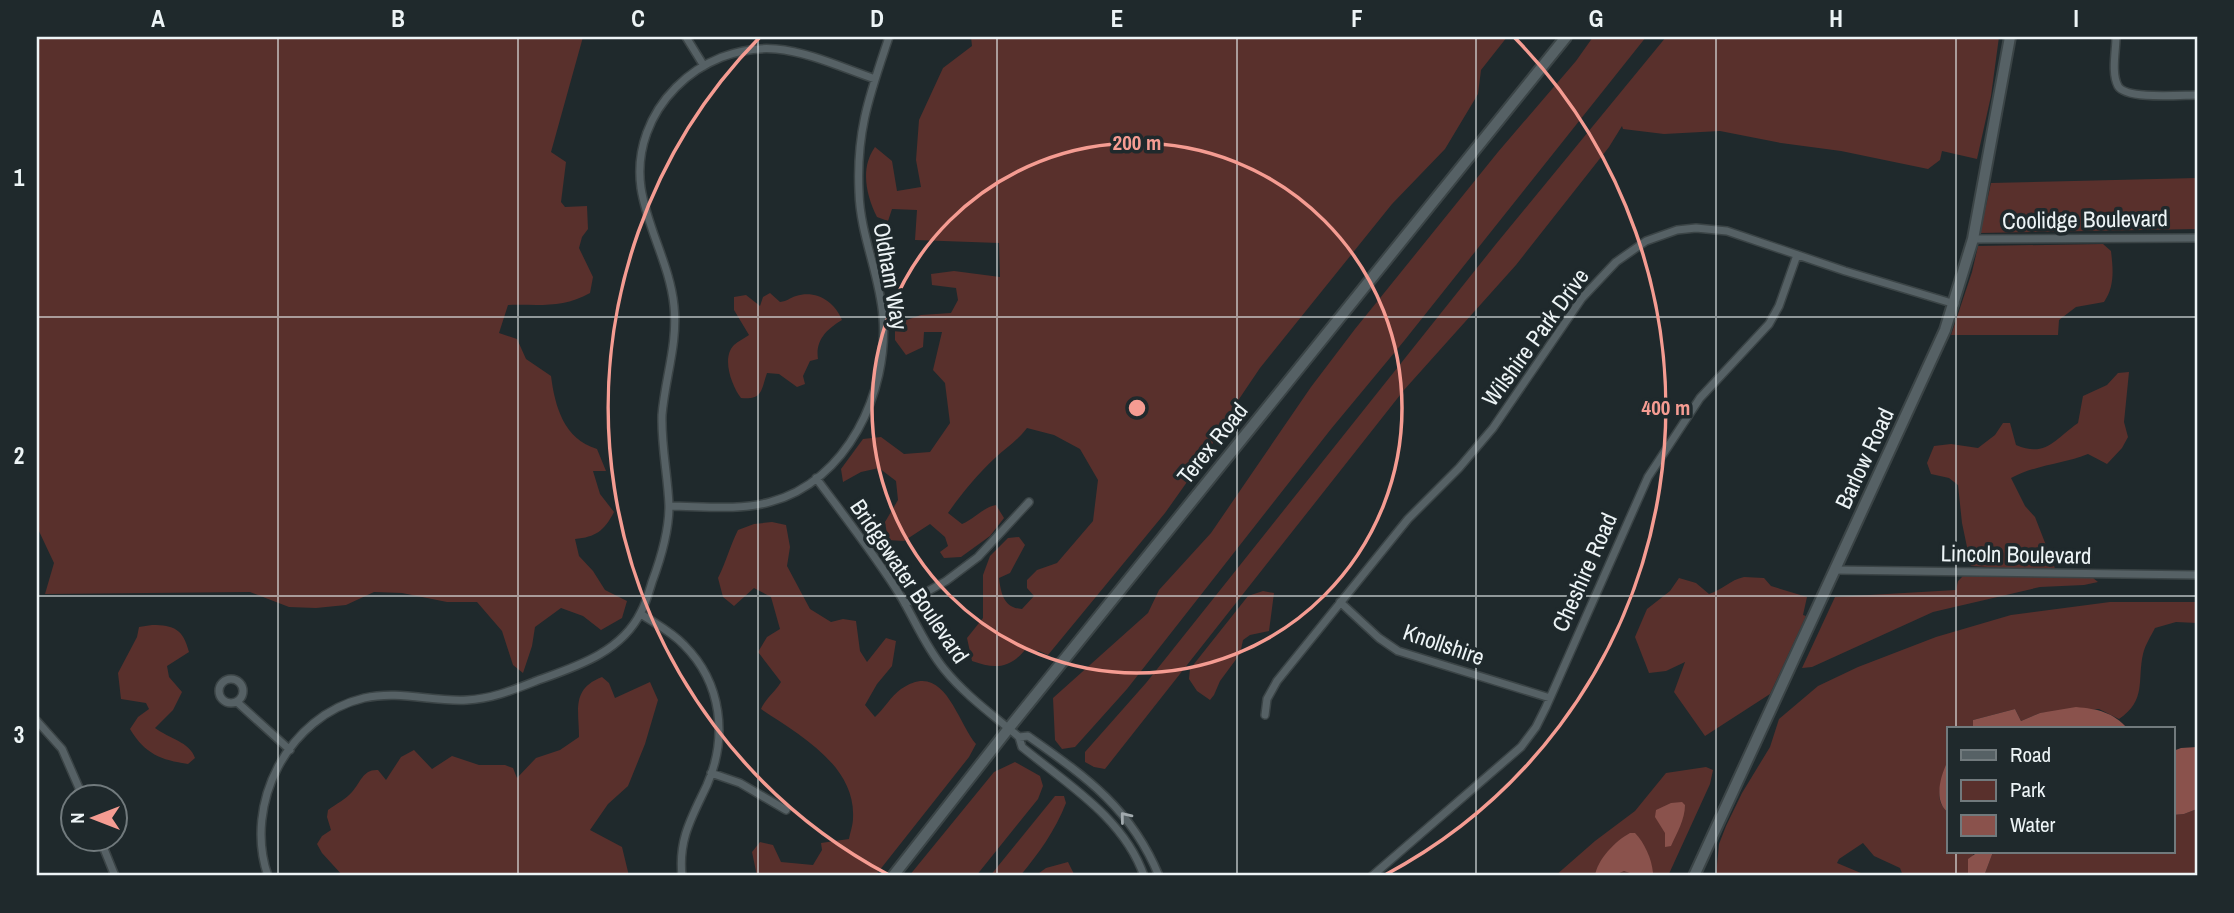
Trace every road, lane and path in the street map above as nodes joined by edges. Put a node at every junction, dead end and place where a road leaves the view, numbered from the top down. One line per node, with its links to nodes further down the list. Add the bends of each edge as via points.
1 (686, 37): 6 (street)
2 (889, 37): 7 (street, Oldham Way)
3 (1566, 37): 25 (main road, Terex Road)
4 (2010, 37): 10 (main road, Barlow Road)
5 (2116, 37): 8 (street, via 2119,88 2134,95)
6 (704, 66): 7 (street, via 740,51 778,50); 15 (street, via 677,84 657,111 646,136 640,169 645,207 674,303 674,344 662,415)
7 (875, 79): 13 (street, Oldham Way, via 860,136 859,194 883,314 883,352 875,391 861,424)
8 (2197, 95)
9 (2197, 238): 10 (street, Coolidge Boulevard)
10 (1973, 239): 12 (main road, Barlow Road)
11 (1797, 255): 12 (street, Wilshire Park Drive); 18 (street, Wilshire Park Drive, via 1727,231 1696,228 1664,233 1630,250 1582,298 1493,428 1408,519); 21 (street, Cheshire Road, via 1769,324 1700,398 1656,462)
12 (1955, 304): 16 (main road, Barlow Road)
13 (816, 478): 15 (street, Oldham Way, via 768,503); 19 (street, Bridgewater Boulevard)
14 (1029, 502): 19 (street, via 978,558)
15 (669, 506): 20 (street, via 662,552)
16 (1835, 570): 17 (street, Lincoln Boulevard); 43 (main road, Barlow Road)
17 (2197, 575)
18 (1340, 602): 21 (street, Knollshire, via 1398,650); 23 (street, Wilshire Park Drive, via 1277,681)
19 (905, 604): 25 (street, Bridgewater Boulevard, via 945,671)
20 (641, 614): 27 (street, via 616,644 585,663 483,699 392,693 354,701 312,725); 28 (street, via 683,644 709,681 719,729)
21 (1550, 698): 42 (street, Cheshire Road, via 1521,747)
22 (237, 702): 27 (street)
23 (1265, 715)
24 (37, 721): 29 (street, via 62,749)
25 (1009, 728): 26 (street, Bridgewater Boulevard); 39 (main road, Terex Road)
26 (1019, 737): 30 (street, via 1028,736); 31 (street, via 1022,747)
27 (290, 750): 37 (street, via 272,778 261,817 260,841)
28 (711, 773): 32 (street, via 740,783); 38 (street, via 686,829)
29 (77, 783)
30 (1102, 793): 31 (street); 33 (street, one-way to 30)
31 (1093, 803): 34 (street)
32 (786, 810)
33 (1142, 842): 34 (street); 41 (street)
34 (1131, 848): 40 (street)
35 (106, 853): 36 (street)
36 (115, 876)
37 (268, 876)
38 (682, 876)
39 (893, 876)
40 (1144, 876)
41 (1159, 876)
42 (1372, 876)
43 (1694, 876)

